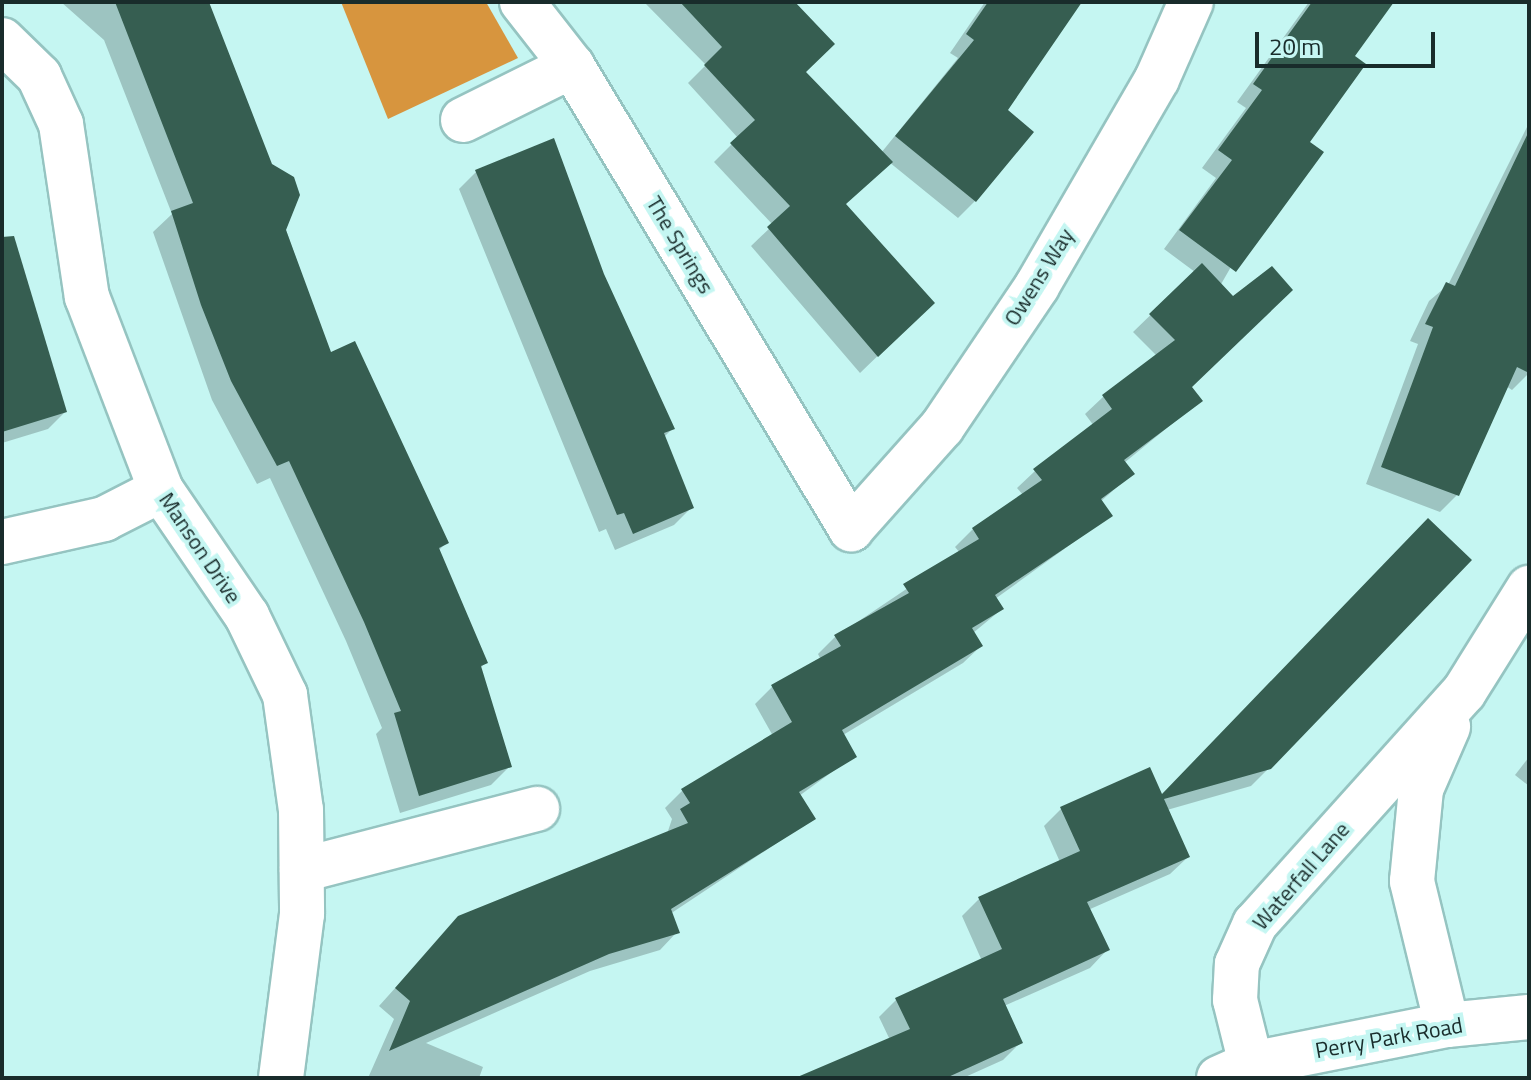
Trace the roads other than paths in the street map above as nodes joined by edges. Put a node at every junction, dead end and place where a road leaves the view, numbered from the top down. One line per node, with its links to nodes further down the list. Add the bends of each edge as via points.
1 (522, 2): 4 (street, The Springs)
2 (1191, 2): 7 (street, Owens Way, via 1157,79 1037,286 942,427)
3 (2, 40): 6 (street, Manson Drive, via 39,76 61,124 87,297)
4 (572, 66): 5 (street); 7 (street, The Springs)
5 (463, 120)
6 (161, 490): 8 (street, via 104,519); 12 (street, Manson Drive, via 247,616 285,695)
7 (851, 529)
8 (2, 542)
9 (1529, 588): 10 (street, Waterfall Lane)
10 (1464, 692): 14 (street, Waterfall Lane, via 1421,789 1412,881); 15 (street, Waterfall Lane, via 1255,924 1237,964)
11 (537, 809): 12 (street)
12 (302, 870): 16 (street, Manson Drive)
13 (1529, 1017): 14 (street, Perry Park Road)
14 (1447, 1025): 15 (street, Perry Park Road)
15 (1235, 1071)
16 (281, 1078)

